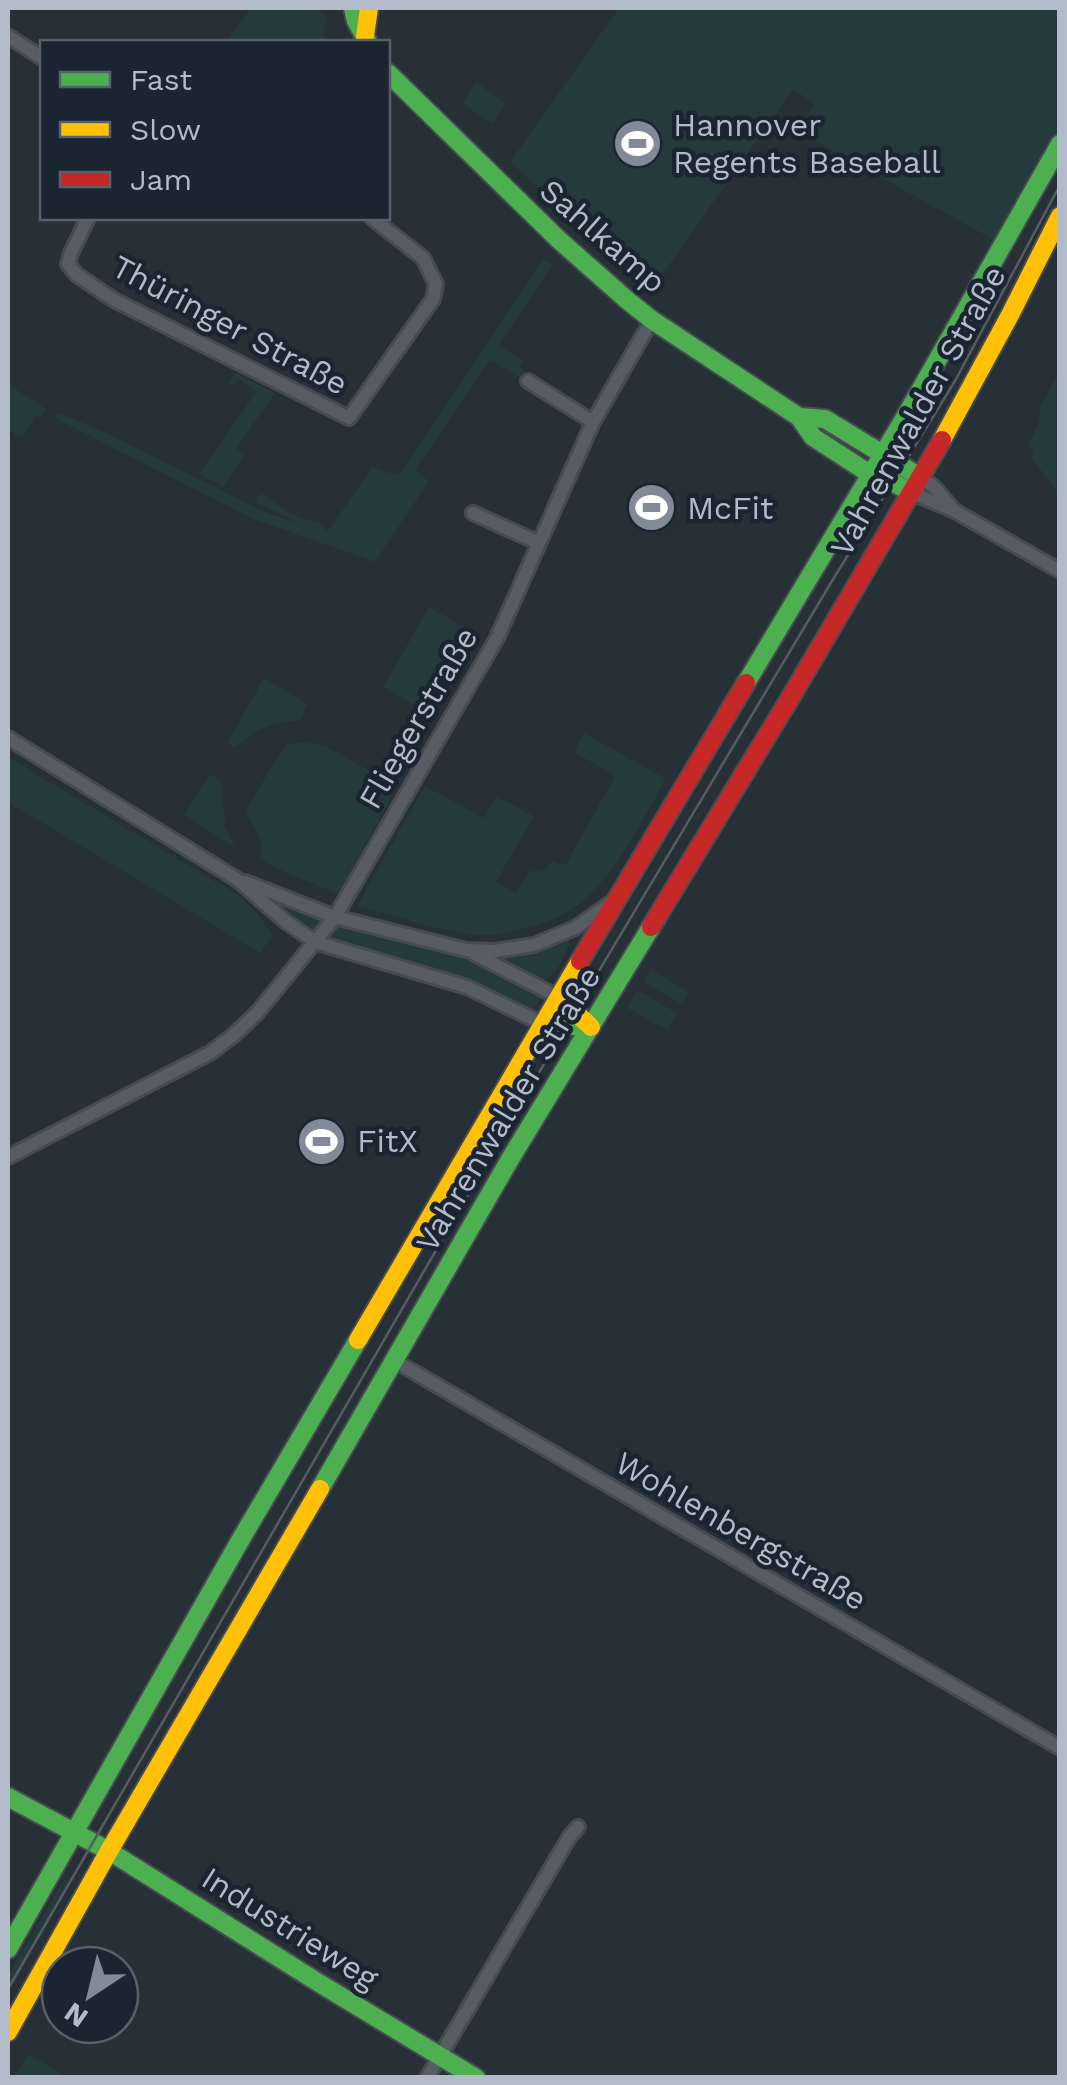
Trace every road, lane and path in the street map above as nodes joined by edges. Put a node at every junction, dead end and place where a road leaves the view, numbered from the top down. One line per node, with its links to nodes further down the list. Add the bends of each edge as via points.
1 (352, 8): 4 (main road)
2 (369, 8): 4 (main road)
3 (8, 38): 5 (street)
4 (367, 39)
5 (40, 57)
6 (390, 75): 11 (main road, Sahlkamp, via 558,239)
7 (1060, 144): 15 (main road, Vahrenwalder Straße)
8 (1060, 216): 17 (main road, Vahrenwalder Straße)
9 (87, 220): 10 (street, Thüringer Straße, via 68,264 77,275 349,418 433,299 436,284 423,258)
10 (375, 220)
11 (652, 320): 13 (main road, Sahlkamp); 14 (street, Fliegerstraße)
12 (528, 381): 14 (street)
13 (799, 417): 15 (main road, Sahlkamp, via 825,419); 16 (main road, Sahlkamp, via 813,438)
14 (593, 422): 19 (street, Fliegerstraße)
15 (883, 454): 16 (main road, Vahrenwalder Straße); 17 (main road, Sahlkamp)
16 (870, 474): 17 (main road, Sahlkamp); 23 (main road, Vahrenwalder Straße)
17 (915, 484): 20 (street); 29 (main road, Vahrenwalder Straße)
18 (474, 513): 19 (street)
19 (539, 543): 24 (street, Fliegerstraße, via 496,638)
20 (1060, 571)
21 (8, 738): 22 (street)
22 (238, 880): 24 (street); 25 (street)
23 (618, 898): 26 (street, via 546,941); 27 (main road, Vahrenwalder Straße)
24 (335, 917): 25 (street, Fliegerstraße); 26 (street)
25 (315, 942): 28 (street, via 467,987); 30 (street, Fliegerstraße, via 258,1013 210,1053)
26 (466, 950): 27 (street)
27 (560, 998): 28 (main road, Vahrenwalder Straße); 29 (main road)
28 (543, 1024): 29 (main road); 35 (main road, Vahrenwalder Straße)
29 (591, 1027): 31 (main road, Vahrenwalder Straße)
30 (8, 1157)
31 (395, 1361): 32 (street, Wohlenbergstraße); 36 (main road, Vahrenwalder Straße)
32 (1060, 1748)
33 (8, 1797): 35 (main road, Industrieweg)
34 (578, 1827): 39 (street)
35 (72, 1833): 36 (main road, Industrieweg); 37 (main road, Vahrenwalder Straße)
36 (110, 1851): 38 (main road, Vahrenwalder Straße); 39 (main road, Industrieweg)
37 (8, 1949)
38 (8, 2032)
39 (440, 2056): 40 (street); 41 (main road, Industrieweg)
40 (427, 2078)
41 (476, 2078)

